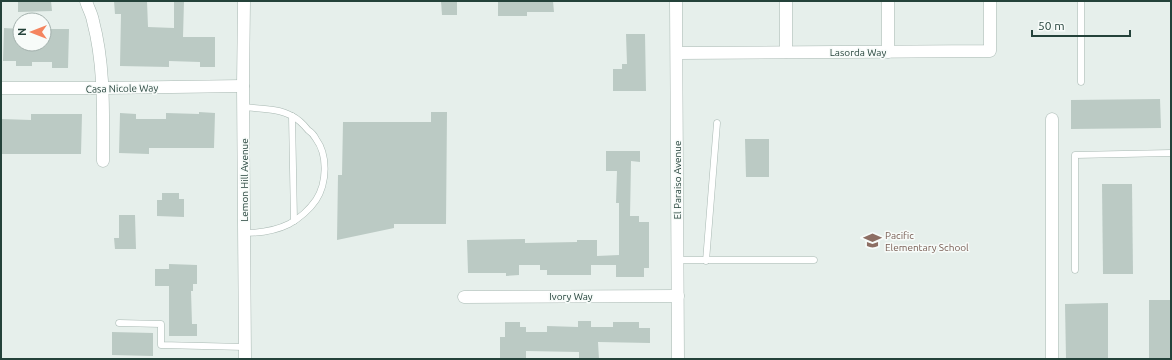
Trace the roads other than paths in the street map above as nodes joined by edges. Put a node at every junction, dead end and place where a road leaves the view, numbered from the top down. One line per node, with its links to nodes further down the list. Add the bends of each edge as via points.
1 (86, 1): 14 (street, via 93,20 100,55)
2 (244, 1): 12 (street, Lemon Hill Avenue)
3 (676, 1): 10 (street, El Paraiso Avenue)
4 (786, 1): 8 (street)
5 (888, 1): 9 (street)
6 (990, 1): 9 (street, Lasorda Way, via 990,51)
7 (1081, 1): 11 (lane)
8 (786, 52): 9 (street, Lasorda Way); 10 (street, Lasorda Way)
9 (888, 52)
10 (677, 53): 23 (street, El Paraiso Avenue)
11 (1081, 82)
12 (244, 86): 14 (street, Casa Nicole Way); 15 (street, Lemon Hill Avenue)
13 (1, 88): 14 (street, Casa Nicole Way)
14 (102, 88): 20 (street)
15 (244, 107): 16 (lane, via 273,110); 22 (street, Lemon Hill Avenue)
16 (292, 116): 21 (lane); 21 (lane, via 317,139 325,168 316,199 304,214)
17 (1052, 119): 33 (street)
18 (717, 123): 25 (lane)
19 (1171, 153): 26 (lane, via 1075,155)
20 (103, 161)
21 (294, 221): 22 (lane, via 275,230)
22 (244, 234): 30 (street, Lemon Hill Avenue)
23 (678, 260): 25 (lane); 27 (street, El Paraiso Avenue)
24 (814, 260): 25 (lane)
25 (706, 261)
26 (1075, 270)
27 (678, 296): 28 (street, Ivory Way); 32 (street, El Paraiso Avenue)
28 (464, 297)
29 (119, 323): 30 (lane, via 161,324 161,345)
30 (245, 347): 31 (street, Lemon Hill Avenue)
31 (245, 359)
32 (678, 359)
33 (1052, 359)

